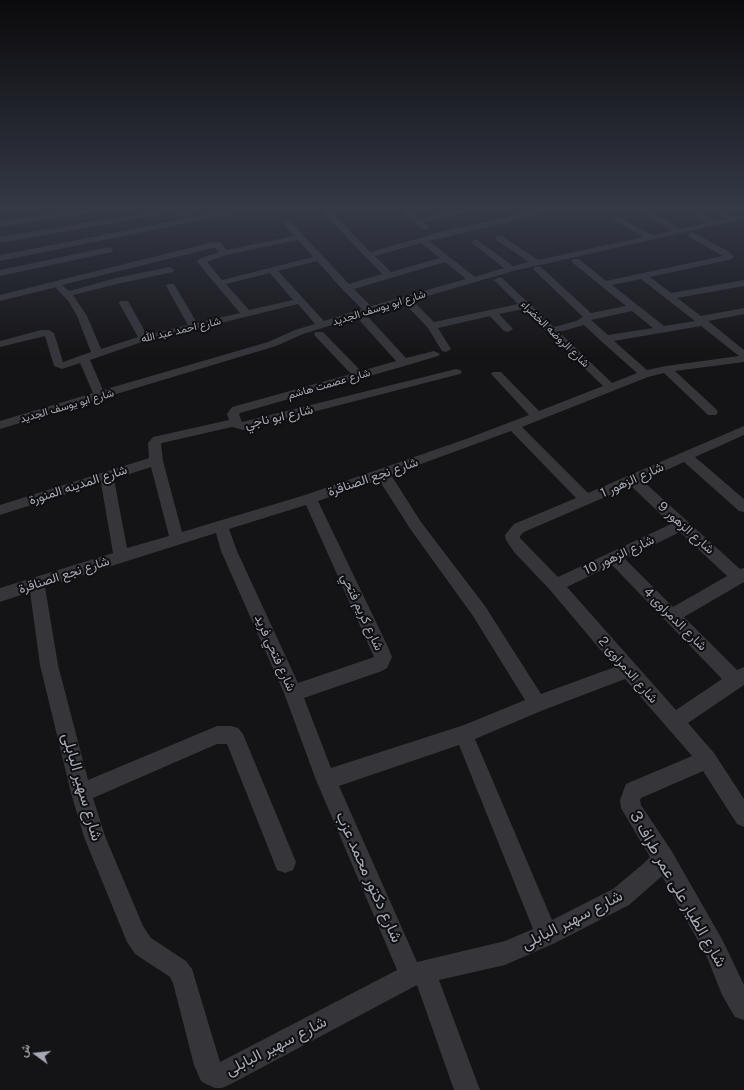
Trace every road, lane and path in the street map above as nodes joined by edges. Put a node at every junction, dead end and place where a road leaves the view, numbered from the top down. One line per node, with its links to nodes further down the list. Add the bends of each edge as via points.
1 (36, 259): 15 (street)
2 (66, 259): 15 (street)
3 (158, 259): 27 (street)
4 (206, 259): 26 (street, via 202,262)
5 (315, 259): 19 (street)
6 (319, 259): 30 (street)
7 (372, 259): 22 (street)
8 (446, 259): 22 (street); 23 (street)
9 (498, 259): 17 (street)
10 (527, 259): 16 (street)
11 (570, 259): 16 (street, شارع ابو يوسف الجديد)
12 (583, 259): 14 (street, شارع ابو يوسف الجديد)
13 (725, 259): 21 (street)
14 (576, 261): 16 (street, شارع ابو يوسف الجديد); 28 (street)
15 (37, 265): 20 (street)
16 (537, 266): 17 (street, شارع ابو يوسف الجديد); 24 (street, شارع ابو يوسف الجديد); 43 (street)
17 (511, 269): 23 (street, شارع ابو يوسف الجديد)
18 (170, 270): 31 (street)
19 (272, 270): 26 (street); 34 (street)
20 (0, 273)
21 (642, 275): 28 (street); 32 (street)
22 (389, 276): 30 (street)
23 (473, 280): 42 (street, شارع ابو يوسف الجديد)
24 (500, 280): 36 (street, شارع الروضه الخضراء); 37 (street, شارع ابو يوسف الجديد)
25 (744, 282): 32 (street)
26 (220, 283): 41 (street)
27 (57, 284): 31 (street); 33 (street)
28 (604, 284): 38 (street)
29 (171, 286): 46 (street)
30 (346, 288): 42 (street)
31 (67, 294): 55 (street, via 82,316)
32 (669, 296): 44 (street)
33 (0, 298)
34 (300, 301): 41 (street, شارع احمد عبد الله); 49 (street)
35 (124, 303): 51 (street)
36 (525, 305): 40 (street); 50 (street, شارع الروضه الخضراء)
37 (412, 306): 42 (street, شارع ابو يوسف الجديد); 45 (street)
38 (634, 308): 43 (street); 48 (street)
39 (744, 311): 44 (street)
40 (492, 312): 45 (street); 47 (street)
41 (247, 315): 46 (street, شارع احمد عبد الله)
42 (367, 315): 49 (street, شارع ابو يوسف الجديد); 60 (street)
43 (587, 318): 50 (street, via 580,323); 52 (street)
44 (701, 322): 48 (street); 57 (street)
45 (432, 326): 54 (street)
46 (194, 327): 51 (street, شارع احمد عبد الله)
47 (508, 329)
48 (662, 330): 52 (street)
49 (314, 331): 65 (street); 67 (street, شارع ابو يوسف الجديد, via 292,342 272,344)
50 (551, 331): 66 (street, شارع الروضه الخضراء)
51 (144, 338): 55 (street, شارع احمد عبد الله)
52 (605, 339): 64 (street)
53 (0, 344): 58 (street, شارع احمد عبد الله, via 45,332 49,333 58,364 65,366)
54 (446, 348)
55 (97, 353): 58 (street, شارع احمد عبد الله)
56 (434, 354): 60 (street, شارع عصمت هاشم)
57 (744, 355)
58 (84, 359): 67 (street)
59 (744, 359): 61 (street, شارع نجع الصناقرة)
60 (404, 363): 65 (street, شارع عصمت هاشم)
61 (666, 369): 64 (street, شارع نجع الصناقرة); 68 (street)
62 (456, 372): 70 (street, شارع ابو ناجي, via 244,426 238,426)
63 (496, 374): 69 (street)
64 (645, 374): 66 (street, شارع نجع الصناقرة)
65 (359, 376): 70 (street, شارع عصمت هاشم, via 236,410 233,414)
66 (610, 387): 69 (street, شارع نجع الصناقرة)
67 (100, 396): 71 (street, شارع ابو يوسف الجديد)
68 (712, 412)
69 (537, 416): 72 (street, شارع نجع الصناقرة)
70 (236, 422): 75 (street, شارع ابو ناجي, via 158,440 154,445)
71 (0, 425)
72 (513, 425): 76 (street, شارع نجع الصناقرة); 80 (street)
73 (744, 430): 74 (street, شارع الزهور 1)
74 (685, 456): 78 (street, شارع الزهور 1); 81 (street)
75 (156, 461): 77 (street, شارع المدينه المنورة); 86 (street, شارع ابو ناجي)
76 (382, 473): 79 (street, شارع نجع الصناقرة); 97 (street, via 416,526 479,610)
77 (106, 476): 82 (street, شارع المدينه المنورة); 87 (street)
78 (633, 480): 80 (street, شارع الزهور 1); 83 (street, شارع الزهور 9)
79 (310, 499): 84 (street, شارع نجع الصناقرة); 96 (street, شارع كريم فتحي, via 383,657 376,665)
80 (586, 500): 85 (street, شارع الزهور 1)
81 (741, 500)
82 (0, 510)
83 (682, 525): 88 (street, شارع الزهور 10); 89 (street, شارع الزهور 9)
84 (221, 527): 86 (street, شارع نجع الصناقرة); 96 (street, شارع فتحي فريد, via 229,551)
85 (519, 528): 91 (street, شارع الدمراوى 2, via 512,535 513,540)
86 (177, 539): 87 (street, شارع نجع الصناقرة)
87 (121, 556): 90 (street, شارع نجع الصناقرة)
88 (614, 558): 91 (street, شارع الزهور 10); 93 (street, شارع الدمراوى 4)
89 (741, 575): 93 (street)
90 (37, 584): 92 (street, شارع نجع الصناقرة); 102 (street, شارع سهير البابلى, via 49,665)
91 (556, 585): 94 (street, شارع الدمراوى 2)
92 (0, 596)
93 (672, 616): 95 (street, شارع الدمراوى 4)
94 (628, 670): 97 (street); 98 (street, شارع الدمراوى 2)
95 (739, 678): 98 (street)
96 (293, 693): 101 (street, شارع فتحي فريد)
97 (537, 704): 99 (street)
98 (674, 722): 100 (street, شارع الدمراوى 2)
99 (464, 734): 101 (street); 106 (street)
100 (707, 760): 103 (street, شارع الدمراوى 2); 104 (street, شارع الطيار على عمر طراف 3, via 633,791 631,808)
101 (326, 780): 107 (street, شارع دكتور محمد عزب)
102 (81, 793): 105 (street, via 217,735 231,735 236,741); 107 (street, شارع سهير البابلى, via 95,837 135,934 143,946 178,969 184,977 207,1065 210,1072 215,1075 222,1075)
103 (742, 812)
104 (663, 858): 106 (street, شارع سهير البابلى, via 651,872 621,897); 108 (street, شارع الطيار على عمر طراف 3)
105 (285, 862)
106 (547, 935): 107 (street, شارع سهير البابلى, via 505,953)
107 (418, 973): 110 (street, شارع دكتور محمد عزب)
108 (738, 983): 109 (street, شارع الطيار على عمر طراف 3)
109 (744, 1008)
110 (467, 1090)

